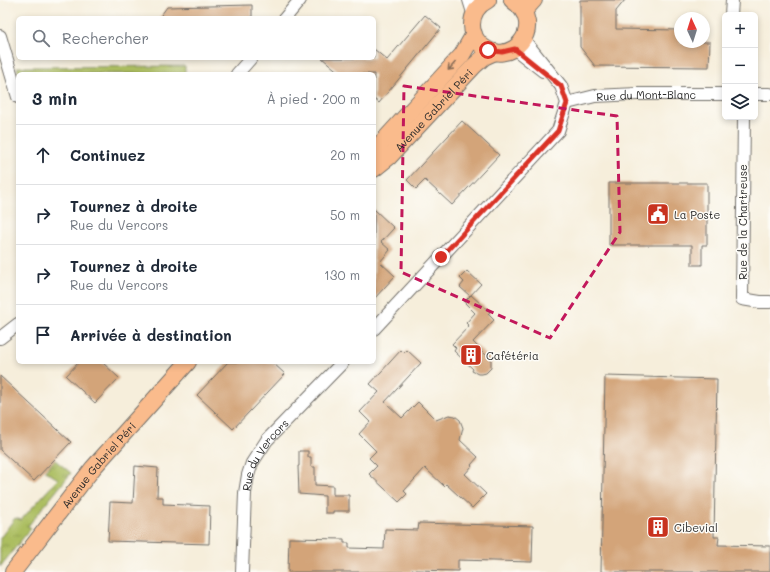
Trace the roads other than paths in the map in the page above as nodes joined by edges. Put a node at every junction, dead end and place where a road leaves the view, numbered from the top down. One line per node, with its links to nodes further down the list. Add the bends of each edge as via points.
1 (300, 0): 7 (street)
2 (469, 0): 8 (street)
3 (488, 0): 8 (main road, via 480,5)
4 (732, 0): 6 (street)
5 (523, 4): 11 (main road, via 528,25 527,33)
6 (731, 12)
7 (287, 16)
8 (474, 16): 9 (main road)
9 (474, 34): 12 (main road, via 482,46); 21 (main road, Avenue Gabriel Péri, one-way to 21, via 462,55)
10 (0, 36): 15 (street)
11 (519, 44): 12 (main road, via 508,51); 19 (street, via 561,86)
12 (495, 52): 22 (main road, Avenue Gabriel Péri, via 474,66)
13 (249, 60): 14 (street)
14 (239, 72)
15 (16, 90)
16 (722, 94): 19 (street, Rue du Mont-Blanc, via 595,96)
17 (758, 94): 18 (street)
18 (770, 94)
19 (567, 103): 25 (street, via 558,131)
20 (744, 120): 23 (street, Rue de la Chartreuse, via 742,299)
21 (376, 149)
22 (376, 168)
23 (770, 302)
24 (16, 326): 26 (street)
25 (376, 327)
26 (0, 338)
27 (186, 364): 29 (main road, Avenue Gabriel Péri, via 93,468)
28 (341, 364): 30 (street, Rue du Vercors, via 267,440 252,463 245,493)
29 (13, 572)
30 (242, 572)

